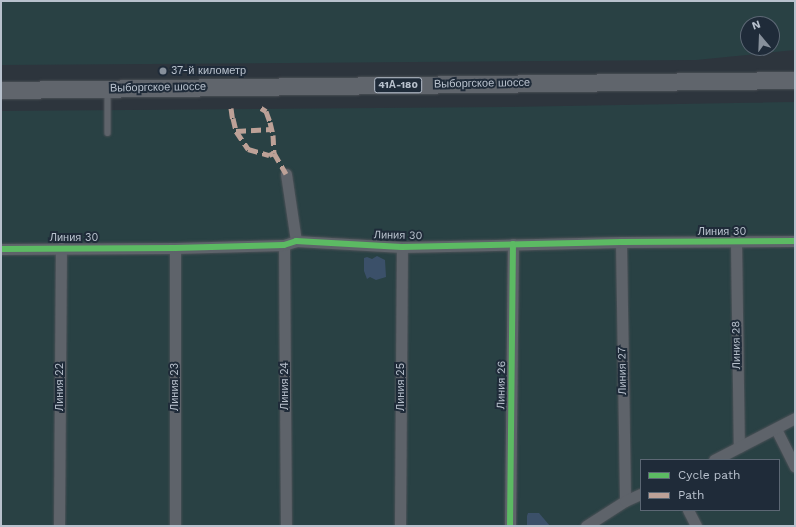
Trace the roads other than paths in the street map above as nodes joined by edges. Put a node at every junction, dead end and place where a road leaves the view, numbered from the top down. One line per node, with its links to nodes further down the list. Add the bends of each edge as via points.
1 (795, 80): 2 (main road, Выборгское шоссе / 41А-180)
2 (108, 89): 3 (main road, Выборгское шоссе / 41А-180); 4 (lane)
3 (1, 90)
4 (108, 133)
5 (286, 174): 6 (street)
6 (296, 241): 11 (street, Линия 30); 12 (street, Линия 30)
7 (795, 241): 9 (street, Линия 30)
8 (621, 242): 9 (street, Линия 30); 10 (street, Линия 30); 22 (street, Линия 27)
9 (736, 242): 18 (street, Линия 28)
10 (513, 244): 12 (street, Линия 30); 28 (street, Линия 26)
11 (284, 245): 14 (street, Линия 30); 26 (street, Линия 24)
12 (402, 247): 27 (street, Линия 25)
13 (61, 248): 14 (street, Линия 30); 15 (street, Линия 30); 24 (street, Линия 22)
14 (175, 248): 25 (street, Линия 23)
15 (1, 249)
16 (795, 418): 17 (street)
17 (776, 429): 18 (street); 20 (street)
18 (739, 447): 19 (street)
19 (716, 459)
20 (795, 467)
21 (640, 494): 22 (street)
22 (625, 501): 29 (street)
23 (688, 511): 30 (street)
24 (59, 526)
25 (175, 526)
26 (286, 526)
27 (400, 526)
28 (510, 526)
29 (586, 526)
30 (696, 526)

